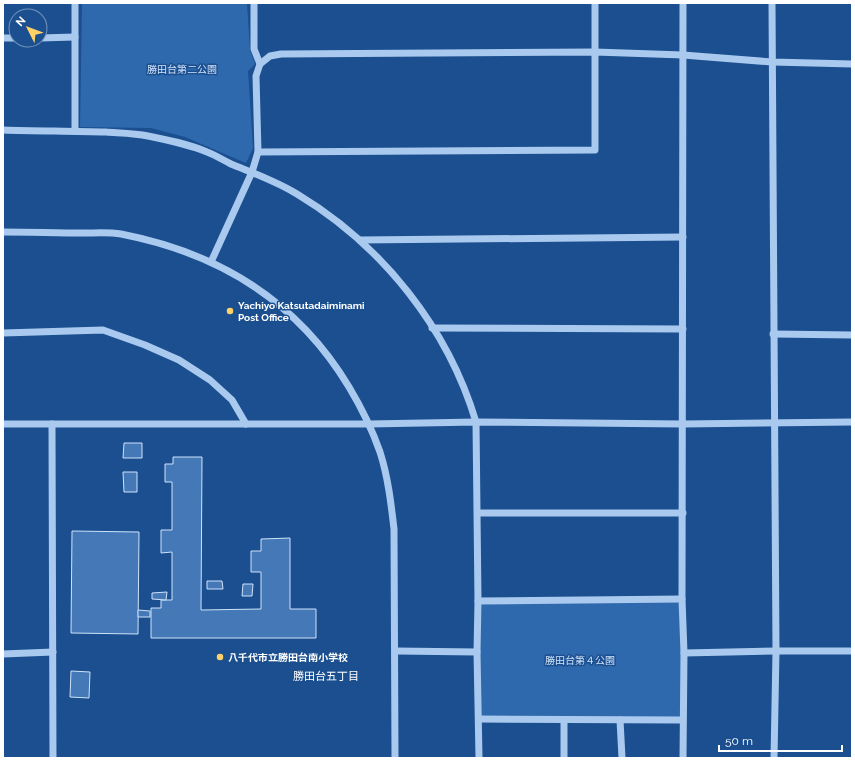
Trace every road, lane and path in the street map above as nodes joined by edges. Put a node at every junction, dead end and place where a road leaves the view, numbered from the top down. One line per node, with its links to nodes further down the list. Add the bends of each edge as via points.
1 (75, 3): 7 (street)
2 (254, 3): 11 (street, via 254,49)
3 (595, 3): 8 (street)
4 (683, 3): 9 (street)
5 (772, 3): 10 (street)
6 (48, 38): 7 (street)
7 (75, 38): 14 (street)
8 (595, 52): 9 (street); 11 (street, via 281,54 270,56); 15 (street, via 595,150)
9 (683, 55): 10 (street); 18 (street)
10 (772, 62): 12 (street); 24 (street)
11 (260, 64): 15 (street, via 256,76)
12 (852, 64)
13 (3, 130): 14 (street)
14 (75, 131): 16 (street, via 147,135 186,144)
15 (258, 152): 16 (street)
16 (252, 172): 19 (street, via 297,193); 20 (street)
17 (3, 232): 20 (street, via 119,234 179,249)
18 (683, 238): 19 (street); 22 (street)
19 (360, 240): 21 (street, via 414,299)
20 (211, 262): 32 (street, via 258,288 305,327 343,376)
21 (432, 328): 22 (street); 26 (street, via 460,377)
22 (683, 329): 33 (street)
23 (3, 333): 31 (street, via 103,330 138,343 179,360 210,380 232,400)
24 (773, 334): 25 (street); 28 (street)
25 (852, 335)
26 (476, 422): 32 (street); 33 (street); 34 (street)
27 (852, 422): 28 (street)
28 (774, 423): 33 (street); 39 (street)
29 (3, 424): 30 (street)
30 (52, 424): 31 (street); 41 (street)
31 (246, 424): 32 (street)
32 (369, 424): 38 (street, via 387,476 394,529)
33 (683, 424): 35 (street)
34 (478, 513): 35 (street); 37 (street)
35 (683, 513): 36 (street)
36 (682, 599): 37 (street); 43 (street)
37 (478, 601): 42 (street)
38 (396, 651): 42 (street); 50 (street)
39 (776, 651): 40 (street); 43 (street); 55 (street)
40 (852, 651)
41 (53, 652): 44 (street); 49 (street)
42 (477, 652): 45 (street)
43 (684, 653): 48 (street)
44 (3, 654)
45 (479, 719): 46 (street); 51 (street)
46 (564, 720): 47 (street); 52 (street)
47 (620, 720): 48 (street); 53 (street)
48 (682, 720): 54 (street)
49 (53, 758)
50 (395, 758)
51 (480, 758)
52 (564, 758)
53 (622, 758)
54 (683, 758)
55 (774, 758)

